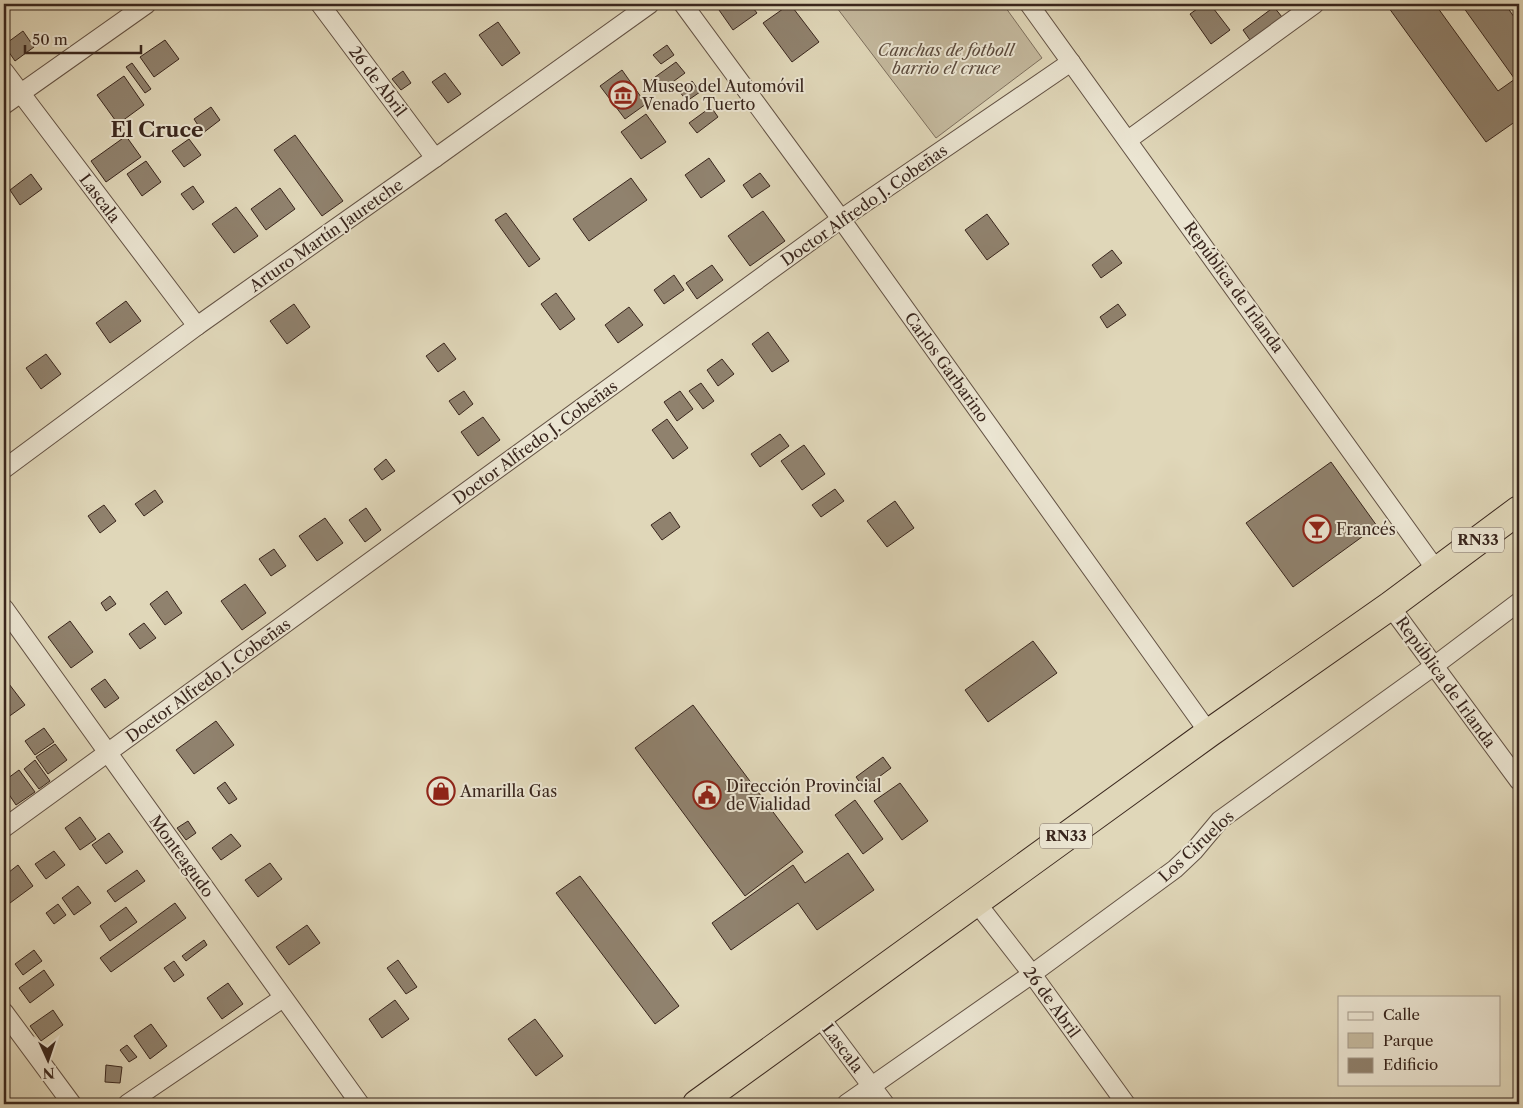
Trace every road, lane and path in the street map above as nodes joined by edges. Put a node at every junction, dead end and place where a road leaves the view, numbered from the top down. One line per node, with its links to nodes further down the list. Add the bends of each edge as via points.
1 (147, 4): 9 (street)
2 (320, 4): 12 (street, 26 de Abril)
3 (650, 4): 12 (street, Arturo Martín Jauretche)
4 (683, 4): 13 (street, Carlos Garbarino)
5 (1029, 4): 7 (street, República de Irlanda)
6 (1315, 4): 11 (street)
7 (1071, 62): 11 (street, República de Irlanda); 13 (street, Doctor Alfredo J. Cobeñas)
8 (4, 71): 9 (street, Lascala)
9 (20, 93): 10 (street); 14 (street, Lascala)
10 (4, 105)
11 (1128, 140): 17 (street, República de Irlanda)
12 (435, 158): 14 (street, Arturo Martín Jauretche)
13 (841, 219): 22 (street, Carlos Garbarino); 23 (street, Doctor Alfredo J. Cobeñas)
14 (197, 326): 15 (street, Arturo Martín Jauretche)
15 (4, 469)
16 (1519, 510): 17 (highway, RN33)
17 (1437, 570): 19 (highway, RN33)
18 (1519, 602): 21 (street, Los Ciruelos)
19 (1390, 606): 21 (street, República de Irlanda); 22 (highway, RN33)
20 (4, 608): 23 (street, Monteagudo)
21 (1434, 666): 24 (street, República de Irlanda); 27 (street, Los Ciruelos, via 1220,820 1175,869)
22 (1209, 733): 26 (highway, RN33)
23 (107, 753): 25 (street, Doctor Alfredo J. Cobeñas); 28 (street, Monteagudo)
24 (1519, 781)
25 (4, 828)
26 (976, 902): 27 (street, 26 de Abril); 30 (highway, RN33)
27 (1032, 974): 31 (street, Los Ciruelos); 38 (street, 26 de Abril)
28 (283, 998): 33 (street); 34 (street, Monteagudo)
29 (4, 1012): 32 (street)
30 (819, 1016): 31 (street, Lascala); 35 (highway, RN33)
31 (872, 1086): 36 (street, Los Ciruelos); 37 (street, Lascala)
32 (72, 1104)
33 (127, 1104)
34 (360, 1104)
35 (697, 1104)
36 (846, 1104)
37 (885, 1104)
38 (1126, 1104)

